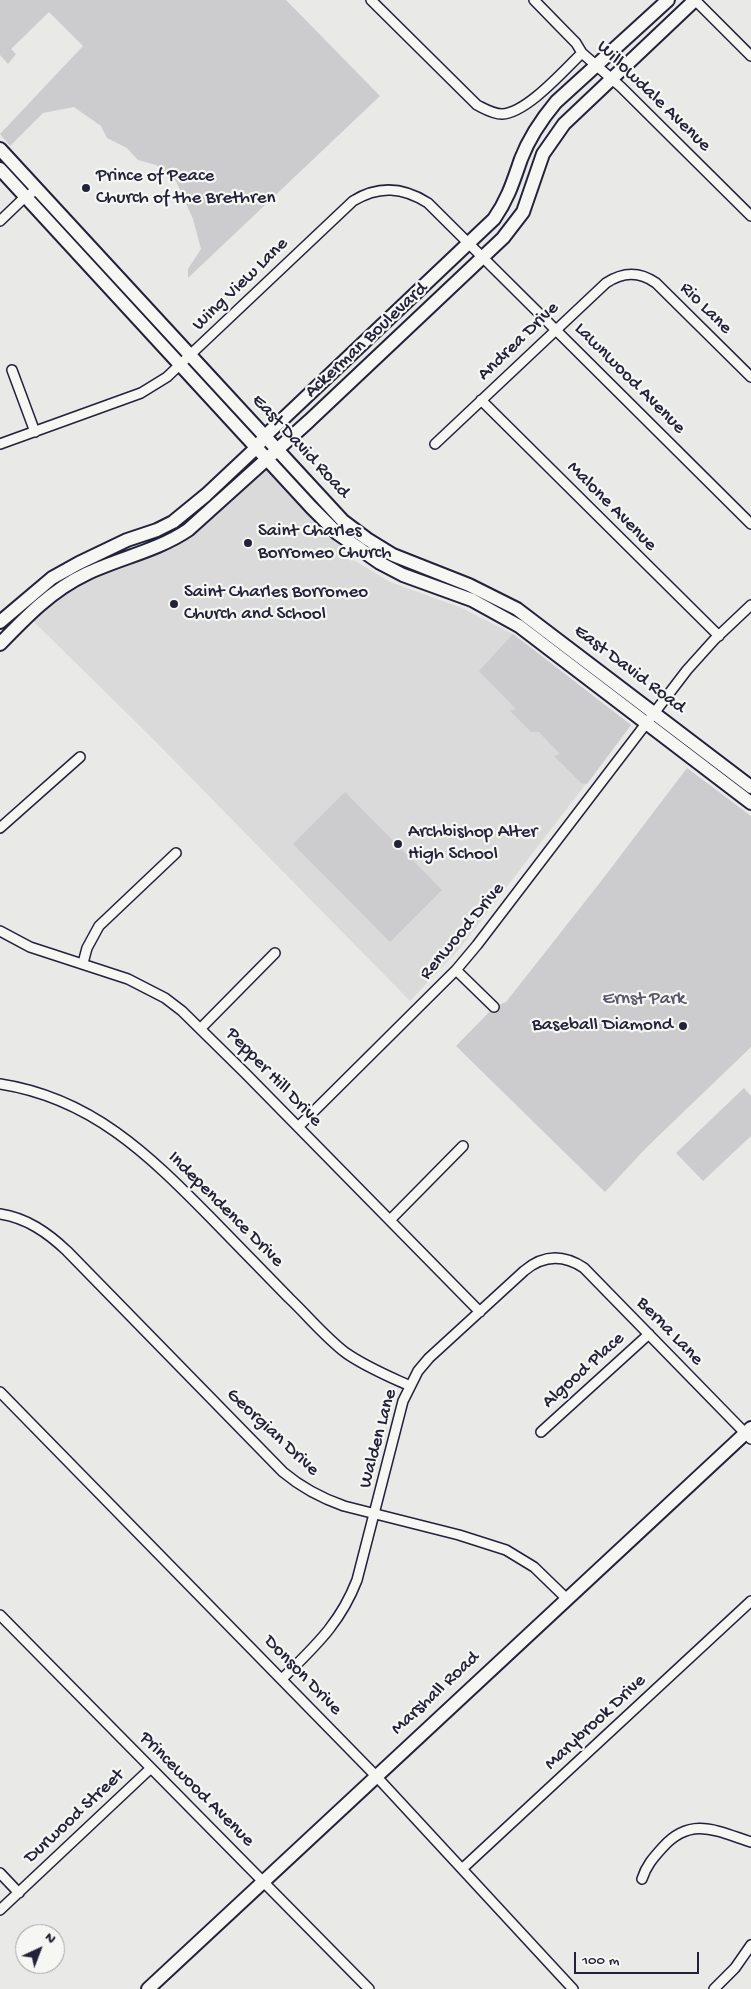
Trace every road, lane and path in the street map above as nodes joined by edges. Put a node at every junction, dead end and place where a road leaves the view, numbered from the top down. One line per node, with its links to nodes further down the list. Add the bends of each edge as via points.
1 (371, 0): 5 (street, via 477,104 493,113 512,112 529,103)
2 (534, 0): 5 (street, Willowdale Avenue)
3 (668, 0): 7 (street, Ackerman Boulevard)
4 (695, 0): 6 (street); 8 (street, Ackerman Boulevard)
5 (582, 53): 7 (street, Willowdale Avenue)
6 (751, 56)
7 (596, 65): 8 (street, Willowdale Avenue); 15 (street, Ackerman Boulevard, via 556,102 540,122 521,158 506,203)
8 (612, 78): 13 (street, Willowdale Avenue); 16 (street, Ackerman Boulevard, via 551,141 543,154 523,212 510,231)
9 (0, 150): 11 (street, East David Road); 12 (street, via 4,160 21,179)
10 (0, 168): 12 (street, East David Road)
11 (38, 189): 12 (street); 19 (street, East David Road)
12 (25, 197): 14 (street); 20 (street, East David Road)
13 (751, 216)
14 (0, 221)
15 (469, 244): 16 (street, Wing View Lane); 19 (street, Wing View Lane, via 417,196 397,189 362,196); 25 (street, Ackerman Boulevard)
16 (483, 258): 18 (street, Lawnwood Avenue); 29 (street, Ackerman Boulevard)
17 (631, 273): 18 (street, Andrea Drive, via 606,283); 22 (street, Rio Lane, via 656,282)
18 (555, 329): 23 (street, Andrea Drive); 31 (street, Lawnwood Avenue)
19 (190, 356): 20 (street, Wing View Lane); 25 (street, East David Road)
20 (180, 364): 24 (street, Wing View Lane, via 160,382 141,393); 28 (street, East David Road)
21 (12, 370): 24 (street)
22 (751, 377)
23 (481, 400): 27 (street, Andrea Drive); 34 (street, Malone Avenue)
24 (34, 432): 26 (street, Wing View Lane)
25 (266, 436): 28 (street, Ackerman Boulevard); 29 (street, East David Road)
26 (0, 444)
27 (435, 444)
28 (256, 448): 30 (street, East David Road); 33 (street, Ackerman Boulevard, via 173,522 127,540 52,578)
29 (277, 449): 30 (street, Ackerman Boulevard); 36 (street, East David Road, via 343,521 367,539 405,561 469,585 517,609)
30 (266, 459): 35 (street, Ackerman Boulevard, via 177,537 85,575 47,597); 36 (street, East David Road, via 311,507 359,550 403,575 472,600 503,616)
31 (751, 524)
32 (751, 605): 34 (street, Renwood Drive)
33 (0, 622)
34 (718, 636): 36 (street, Renwood Drive)
35 (0, 644)
36 (651, 718): 38 (street, East David Road); 39 (street, East David Road); 45 (street, Renwood Drive)
37 (80, 757): 40 (street)
38 (751, 787)
39 (751, 803)
40 (0, 828)
41 (176, 854): 44 (street, via 98,926)
42 (0, 931): 44 (street, Pepper Hill Drive, via 30,947)
43 (274, 953): 47 (street)
44 (83, 963): 47 (street, Pepper Hill Drive, via 148,988)
45 (456, 970): 46 (street); 49 (street, Renwood Drive)
46 (494, 1007)
47 (201, 1028): 49 (street, Pepper Hill Drive)
48 (0, 1084): 56 (street, Independence Drive, via 62,1102 130,1141 177,1184 330,1339 362,1363)
49 (298, 1127): 52 (street, Pepper Hill Drive)
50 (464, 1146): 52 (street)
51 (0, 1214): 60 (street, Georgian Drive, via 21,1219 38,1228 67,1251 298,1484 328,1500)
52 (390, 1220): 54 (street, Pepper Hill Drive)
53 (566, 1258): 54 (street, Walden Lane, via 550,1258 529,1266); 55 (street, Berna Lane, via 584,1268)
54 (480, 1312): 56 (street, Walden Lane, via 429,1358)
55 (649, 1334): 58 (street, Algood Place); 59 (street, Berna Lane)
56 (410, 1386): 60 (street, Walden Lane, via 399,1416)
57 (0, 1392): 64 (street, Donson Drive)
58 (541, 1432)
59 (749, 1433): 61 (street, Marshall Road)
60 (375, 1514): 61 (street, Georgian Drive, via 506,1550 534,1567); 64 (street, Walden Lane, via 357,1580 342,1613)
61 (567, 1599): 66 (street, Marshall Road)
62 (751, 1601): 68 (street, Marybrook Drive)
63 (0, 1615): 65 (street, Princewood Avenue)
64 (282, 1679): 66 (street, Donson Drive)
65 (151, 1768): 71 (street, Princewood Avenue); 72 (street, Durwood Street)
66 (376, 1776): 68 (street, Donson Drive); 71 (street, Marshall Road)
67 (751, 1842): 70 (street, via 706,1828 688,1829 666,1844 650,1862)
68 (463, 1868): 77 (street, Donson Drive)
69 (0, 1873): 72 (street)
70 (642, 1879)
71 (264, 1881): 75 (street, Marshall Road); 76 (street, Princewood Avenue)
72 (19, 1893): 73 (street, Durwood Street)
73 (0, 1910)
74 (751, 1944): 78 (street, via 736,1968)
75 (148, 1989)
76 (369, 1989)
77 (573, 1989)
78 (714, 1989)

